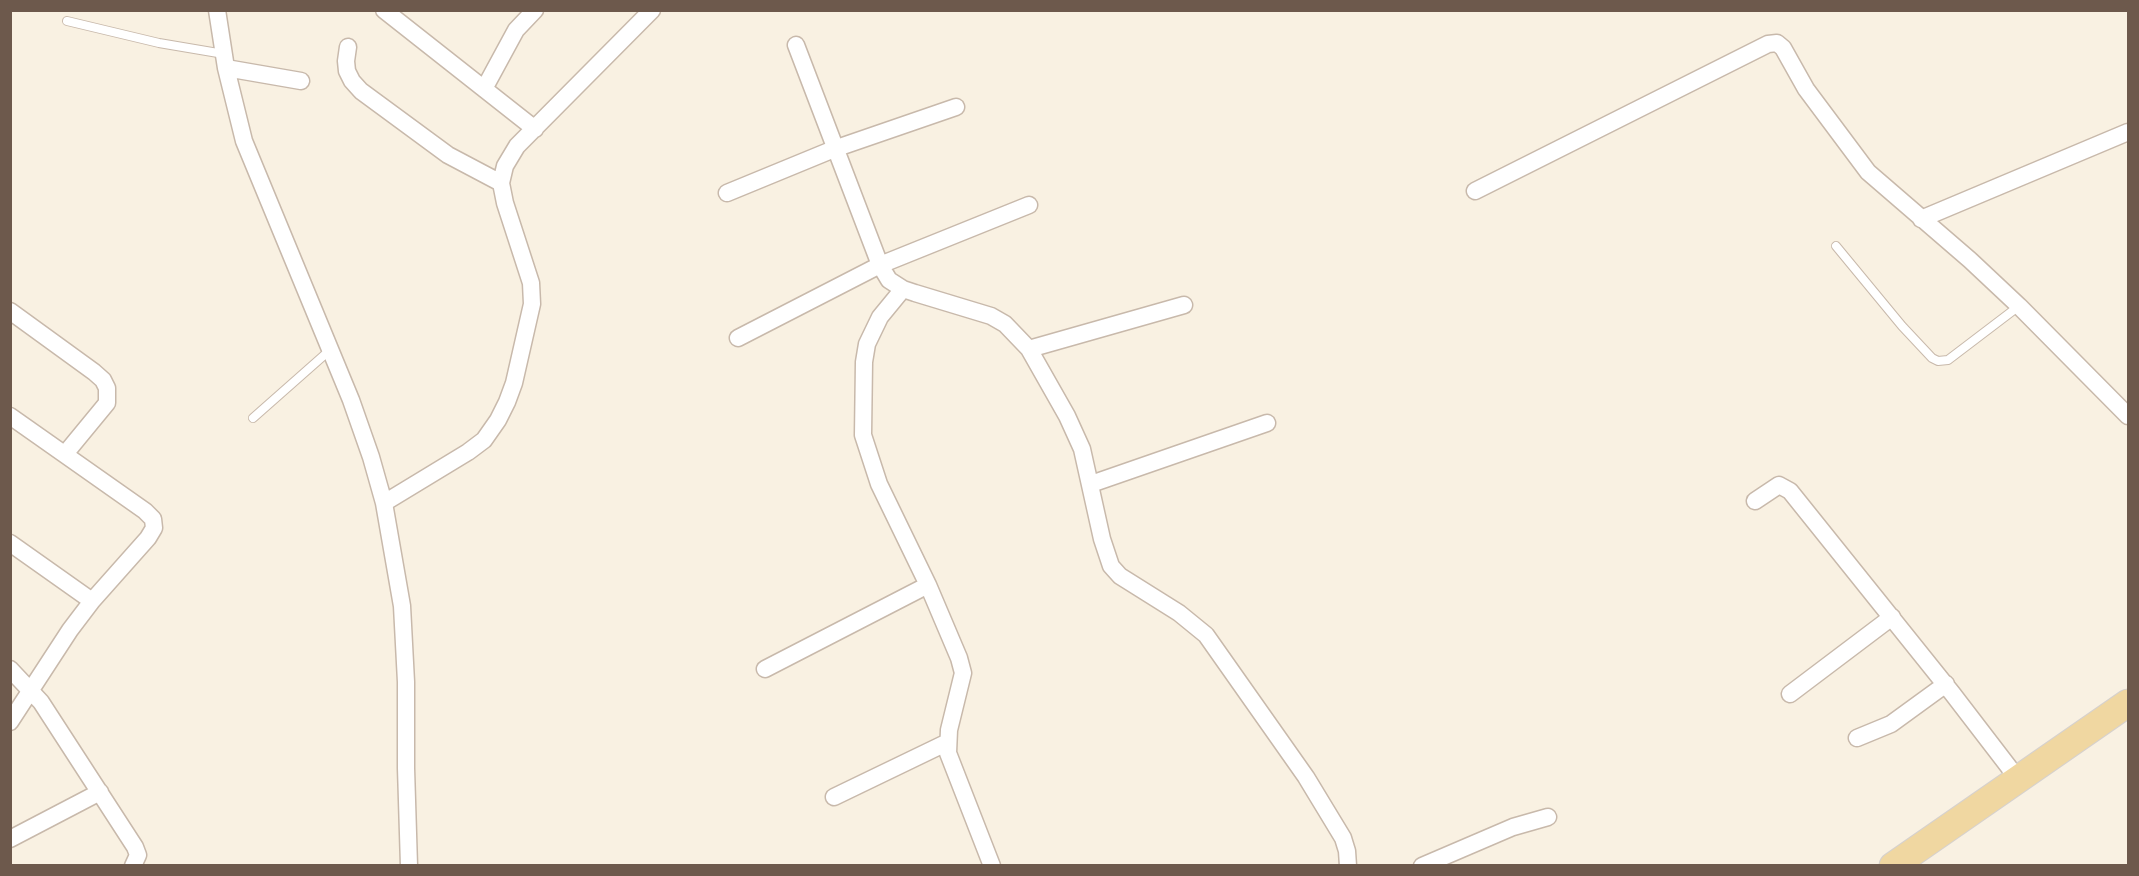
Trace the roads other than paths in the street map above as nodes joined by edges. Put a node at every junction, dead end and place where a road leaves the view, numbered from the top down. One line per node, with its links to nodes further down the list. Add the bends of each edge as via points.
1 (217, 10): 8 (street)
2 (384, 10): 10 (street)
3 (535, 10): 10 (street, via 516,30)
4 (652, 10): 12 (street)
5 (67, 21): 8 (lane)
6 (796, 45): 14 (street)
7 (348, 46): 15 (street, via 347,71 361,91 448,155)
8 (225, 61): 9 (street); 27 (street, via 244,141)
9 (301, 81)
10 (484, 89): 12 (street)
11 (956, 107): 14 (street)
12 (535, 129): 15 (street, via 517,146 505,166)
13 (2128, 132): 19 (street)
14 (834, 149): 17 (street); 21 (street)
15 (501, 183): 36 (street, via 531,283 532,304 507,402 484,440)
16 (1475, 191): 19 (street, via 1774,42 1783,48 1806,89 1861,164)
17 (727, 193)
18 (1029, 205): 21 (street)
19 (1921, 219): 24 (street)
20 (1836, 246): 24 (lane, via 1902,326 1938,361 1948,360)
21 (880, 265): 22 (street, via 889,280); 26 (street)
22 (903, 289): 28 (street, via 991,316 1005,324); 38 (street, via 880,317 867,344 863,435 879,484)
23 (1184, 305): 28 (street)
24 (2019, 306): 30 (street)
25 (10, 311): 33 (street, via 94,372 107,388 107,403)
26 (738, 338)
27 (330, 350): 31 (lane); 36 (street, via 371,457)
28 (1029, 350): 34 (street, via 1076,434)
29 (10, 416): 33 (street)
30 (2128, 416)
31 (253, 418)
32 (1267, 423): 34 (street)
33 (65, 454): 39 (street, via 153,519 154,528 148,538)
34 (1090, 484): 58 (street, via 1111,566 1206,635 1306,777 1343,838)
35 (1755, 501): 40 (street, via 1779,485 1790,491)
36 (384, 503): 56 (street, via 402,606)
37 (10, 543): 39 (street)
38 (928, 585): 42 (street); 49 (street, via 963,673)
39 (92, 601): 44 (street, via 69,630)
40 (1892, 617): 43 (street); 45 (street)
41 (10, 669): 44 (street)
42 (765, 669)
43 (1946, 684): 48 (street, via 1891,724); 50 (street)
44 (32, 691): 47 (street); 51 (street)
45 (1791, 694)
46 (2128, 703): 50 (main road)
47 (10, 722)
48 (1857, 738)
49 (948, 742): 52 (street); 57 (street, via 948,753)
50 (2018, 779): 60 (main road)
51 (100, 792): 54 (street); 55 (street, via 135,847 138,855)
52 (834, 797)
53 (1548, 817): 59 (street, via 1513,827)
54 (10, 839)
55 (133, 866)
56 (409, 866)
57 (992, 866)
58 (1348, 866)
59 (1422, 866)
60 (1893, 866)

